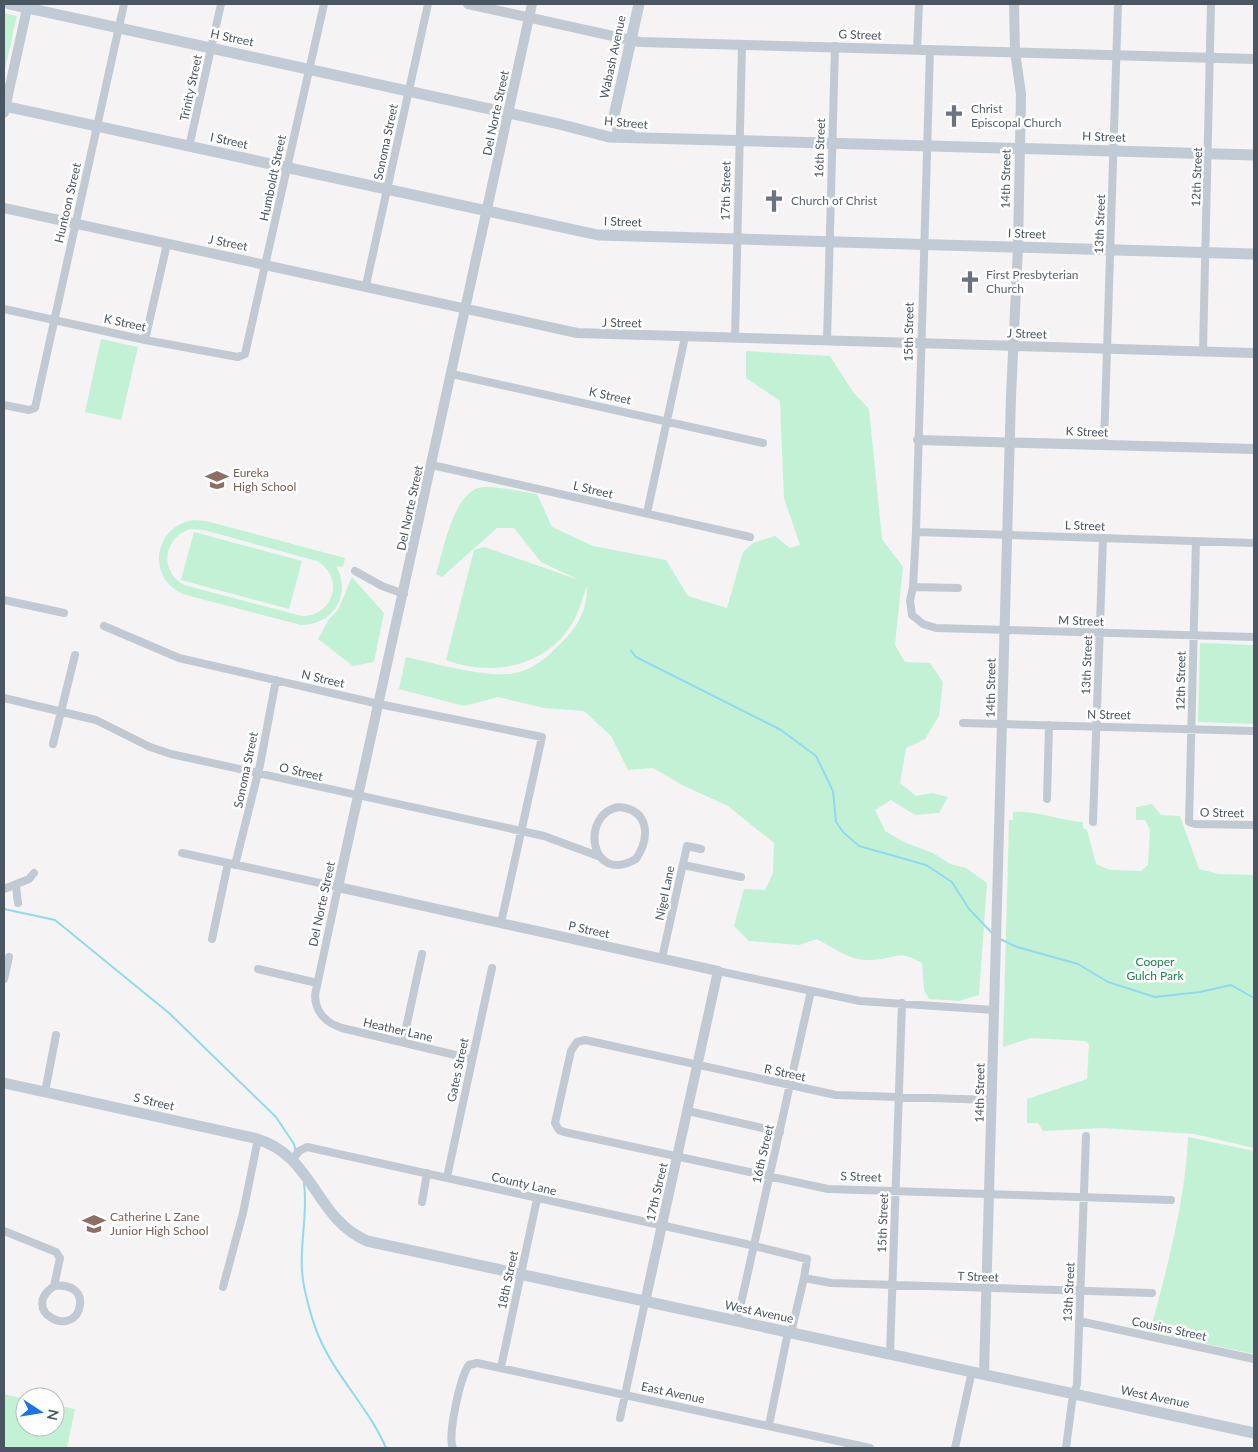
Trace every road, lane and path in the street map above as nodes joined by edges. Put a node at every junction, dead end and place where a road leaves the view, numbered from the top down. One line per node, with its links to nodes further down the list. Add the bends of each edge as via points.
1 (9, 4): 13 (main road, H Street)
2 (124, 4): 15 (street, Huntoon Street)
3 (221, 4): 19 (street, Trinity Street)
4 (324, 4): 26 (street, Humboldt Street)
5 (428, 4): 27 (street, Sonoma Street)
6 (468, 4): 14 (street, G Street)
7 (532, 4): 14 (street, Del Norte Street)
8 (639, 4): 16 (main road, Wabash Avenue)
9 (919, 4): 20 (street)
10 (1014, 4): 22 (street, 14th Street)
11 (1118, 4): 23 (street, 13th Street)
12 (1211, 4): 24 (street, 12th Street)
13 (27, 6): 15 (main road, H Street); 28 (street)
14 (529, 17): 16 (street, G Street); 29 (street, Del Norte Street)
15 (118, 28): 19 (main road, H Street); 31 (street, Huntoon Street)
16 (631, 40): 17 (street, G Street); 30 (main road, Wabash Avenue)
17 (742, 44): 18 (street, G Street); 34 (street, 17th Street)
18 (835, 46): 20 (street, G Street); 35 (street, 16th Street)
19 (211, 48): 26 (main road, H Street); 37 (street, Trinity Street)
20 (917, 50): 21 (street, G Street)
21 (930, 50): 22 (street, G Street); 36 (street, 15th Street)
22 (1015, 52): 23 (street, G Street); 38 (street, 14th Street, via 1021,94)
23 (1116, 56): 24 (street, G Street); 39 (street, 13th Street)
24 (1210, 58): 25 (street, G Street); 40 (street, 12th Street)
25 (1254, 59)
26 (309, 69): 27 (main road, H Street); 42 (street, Humboldt Street)
27 (409, 91): 29 (main road, H Street); 43 (street, Sonoma Street)
28 (4, 108): 31 (main road, I Street)
29 (509, 113): 32 (main road, H Street); 45 (street, Del Norte Street)
30 (614, 116): 32 (main road, Wabash Avenue, via 602,129 578,124); 33 (main road, Wabash Avenue, via 615,126 625,133 654,134)
31 (97, 125): 37 (main road, I Street); 46 (street, Huntoon Street)
32 (567, 126): 33 (main road, H Street, via 609,137)
33 (664, 138): 34 (main road, H Street)
34 (740, 141): 35 (main road, H Street); 47 (street, 17th Street)
35 (831, 144): 36 (main road, H Street); 48 (street, 16th Street)
36 (926, 145): 38 (main road, H Street); 50 (street, 15th Street)
37 (189, 147): 42 (main road, I Street)
38 (1019, 148): 39 (main road, H Street); 51 (street, 14th Street)
39 (1114, 151): 40 (main road, H Street); 52 (street, 13th Street)
40 (1209, 154): 41 (main road, H Street); 53 (street, 12th Street)
41 (1254, 155)
42 (287, 168): 43 (main road, I Street); 55 (street, Humboldt Street)
43 (388, 188): 45 (main road, I Street); 56 (street, Sonoma Street)
44 (4, 208): 46 (street, J Street)
45 (488, 211): 47 (main road, I Street, via 598,235); 58 (street, Del Norte Street)
46 (75, 224): 49 (street, J Street); 59 (street, Huntoon Street)
47 (737, 239): 48 (main road, I Street); 61 (street, 17th Street)
48 (828, 243): 50 (main road, I Street); 63 (street, 16th Street)
49 (167, 244): 55 (street, J Street); 62 (street)
50 (923, 245): 51 (main road, I Street); 64 (street, 15th Street)
51 (1018, 247): 52 (main road, I Street); 65 (street, 14th Street)
52 (1110, 250): 53 (main road, I Street); 66 (street, 13th Street)
53 (1206, 252): 54 (main road, I Street); 67 (street, 12th Street)
54 (1254, 254)
55 (266, 264): 56 (street, J Street); 69 (street, Humboldt Street, via 248,348)
56 (366, 285): 58 (street, J Street)
57 (4, 309): 59 (street, K Street)
58 (467, 309): 60 (street, J Street, via 577,333); 70 (street, Del Norte Street)
59 (54, 320): 62 (street, K Street); 71 (street, Huntoon Street, via 35,408 29,410)
60 (685, 337): 61 (street, J Street); 72 (street)
61 (735, 338): 63 (street, J Street)
62 (145, 340): 69 (street, K Street)
63 (827, 341): 64 (street, J Street)
64 (920, 344): 65 (street, J Street); 73 (street, 15th Street)
65 (1013, 346): 66 (street, J Street); 74 (street, 14th Street)
66 (1107, 349): 67 (street, J Street); 76 (street, 13th Street)
67 (1203, 351): 68 (street, J Street)
68 (1254, 353)
69 (242, 356)
70 (452, 374): 72 (street, K Street); 78 (street, Del Norte Street)
71 (4, 405)
72 (667, 421): 75 (street, K Street); 79 (street)
73 (918, 440): 74 (street, K Street); 80 (street, 15th Street)
74 (1010, 442): 76 (street, K Street); 82 (street, 14th Street)
75 (764, 443)
76 (1104, 445): 77 (street, K Street)
77 (1254, 449)
78 (432, 465): 79 (street, L Street); 89 (street, Del Norte Street)
79 (648, 513): 81 (street, L Street)
80 (916, 532): 82 (street, L Street); 87 (street, 15th Street)
81 (750, 536)
82 (1008, 536): 83 (street, L Street); 94 (street, 14th Street)
83 (1103, 538): 84 (street, L Street); 95 (street, 13th Street)
84 (1196, 542): 85 (street, L Street); 96 (street, 12th Street)
85 (1254, 543)
86 (355, 571): 89 (street)
87 (914, 587): 88 (street); 92 (street, 15th Street, via 910,601)
88 (958, 588)
89 (404, 594): 101 (street, Del Norte Street)
90 (4, 600): 91 (street)
91 (64, 613)
92 (912, 615): 94 (street, M Street, via 923,624 936,628)
93 (104, 626): 99 (street, N Street, via 179,658)
94 (1005, 630): 95 (street, M Street); 104 (street, 14th Street)
95 (1100, 633): 96 (street, M Street); 106 (street, 13th Street)
96 (1193, 635): 97 (street, M Street); 107 (street, 12th Street)
97 (1254, 637)
98 (75, 655): 102 (street)
99 (276, 680): 101 (street, N Street); 110 (street, Sonoma Street)
100 (4, 698): 102 (street, O Street)
101 (380, 704): 111 (street, Del Norte Street); 116 (street, N Street, via 542,737)
102 (63, 711): 109 (street); 110 (street, O Street, via 96,720 165,752)
103 (963, 723): 104 (street, N Street)
104 (1003, 725): 105 (street, N Street); 140 (street, 14th Street)
105 (1049, 725): 106 (street, N Street); 112 (street)
106 (1096, 726): 107 (street, N Street); 113 (street, 13th Street)
107 (1191, 729): 108 (street, N Street); 114 (street, 12th Street)
108 (1254, 732)
109 (53, 744)
110 (258, 773): 111 (street, O Street); 120 (street, Sonoma Street)
111 (359, 796): 116 (street, O Street); 125 (street, Del Norte Street)
112 (1048, 799)
113 (1093, 822)
114 (1189, 822): 115 (street, O Street)
115 (1254, 826)
116 (522, 832): 119 (street, O Street, via 558,840); 128 (street)
117 (701, 849): 121 (street, Nigel Lane, via 687,846)
118 (182, 853): 120 (street, P Street)
119 (598, 856): 119 (street, via 595,840 598,824 605,812 624,807 636,812 646,828 636,859 626,864 614,864)
120 (232, 864): 125 (street, P Street); 129 (street, Sonoma Street)
121 (683, 865): 123 (street); 132 (street, Nigel Lane)
122 (34, 873): 124 (street)
123 (741, 877)
124 (16, 886): 126 (street); 127 (street)
125 (338, 887): 128 (street, P Street); 137 (street, Del Norte Street)
126 (4, 889)
127 (18, 903)
128 (501, 923): 132 (street, P Street)
129 (212, 938)
130 (422, 954): 143 (street)
131 (9, 957): 136 (street)
132 (662, 958): 135 (street, P Street)
133 (492, 968): 144 (street, Gates Street)
134 (258, 970): 137 (street)
135 (718, 971): 138 (street, P Street); 145 (street, 17th Street)
136 (4, 979)
137 (317, 983): 141 (street, Del Norte Street, via 315,1002)
138 (811, 991): 139 (street, P Street, via 860,1001); 147 (street, 16th Street)
139 (902, 1003): 140 (street, P Street); 149 (street, 15th Street)
140 (994, 1010): 150 (street, 14th Street)
141 (323, 1016): 143 (street, Heather Lane, via 342,1028)
142 (56, 1035): 148 (street)
143 (403, 1042): 144 (street, Heather Lane)
144 (472, 1059): 159 (street, Gates Street)
145 (698, 1066): 147 (street, R Street); 151 (street, 17th Street); 152 (street, R Street, via 588,1041 577,1042 571,1051 556,1118)
146 (4, 1083): 148 (main road, S Street)
147 (789, 1085): 149 (street, R Street, via 836,1095); 153 (street, 16th Street)
148 (44, 1092): 155 (main road, S Street)
149 (898, 1098): 150 (street, R Street); 161 (street, 15th Street)
150 (992, 1100): 162 (street, 14th Street)
151 (688, 1111): 153 (street); 156 (street, 17th Street)
152 (557, 1128): 156 (street, S Street)
153 (780, 1132): 160 (street, 16th Street)
154 (1086, 1136): 163 (street, 13th Street)
155 (258, 1139): 157 (main road, S Street); 174 (street, via 244,1213)
156 (678, 1158): 160 (street, S Street); 167 (street, 17th Street)
157 (293, 1159): 158 (street, County Lane, via 298,1151 307,1147); 170 (main road, West Avenue, via 334,1218 359,1237)
158 (428, 1173): 159 (street, County Lane); 166 (street)
159 (446, 1177): 164 (street, County Lane)
160 (769, 1177): 161 (street, S Street, via 828,1189); 169 (street, 16th Street)
161 (896, 1192): 162 (street, S Street); 173 (street, 15th Street)
162 (990, 1195): 163 (street, S Street); 175 (street, 14th Street)
163 (1085, 1198): 165 (street, S Street); 176 (street, 13th Street)
164 (537, 1199): 167 (street, County Lane); 170 (street, 18th Street)
165 (1171, 1200)
166 (422, 1202)
167 (663, 1225): 169 (street, County Lane); 178 (street, 17th Street)
168 (4, 1231): 172 (street, via 56,1252 60,1258)
169 (754, 1246): 171 (street, via 808,1259); 179 (street, 16th Street)
170 (520, 1274): 178 (main road, West Avenue); 184 (street, 18th Street)
171 (804, 1278): 173 (street, T Street, via 831,1283); 181 (street)
172 (54, 1286): 172 (street, via 65,1284 79,1298 77,1313 66,1321 50,1319 43,1307 43,1298)
173 (893, 1286): 175 (street, T Street); 182 (street, 15th Street)
174 (223, 1287)
175 (987, 1289): 176 (street, T Street); 186 (street, 14th Street)
176 (1081, 1291): 177 (street, T Street); 180 (street, 13th Street)
177 (1152, 1293)
178 (645, 1302): 179 (main road, West Avenue); 187 (street, 17th Street)
179 (737, 1321): 181 (main road, West Avenue)
180 (1080, 1321): 183 (street, Cousins Street); 188 (street, 13th Street)
181 (790, 1332): 182 (main road, West Avenue); 190 (street)
182 (890, 1354): 185 (main road, West Avenue)
183 (1254, 1359)
184 (501, 1367): 187 (street, East Avenue); 192 (street, East Avenue, via 472,1363 464,1375 451,1434)
185 (972, 1371): 186 (main road, West Avenue); 194 (street)
186 (984, 1374): 188 (main road, West Avenue)
187 (626, 1394): 189 (street, 17th Street); 190 (street, East Avenue)
188 (1074, 1394): 191 (main road, West Avenue); 195 (street, 13th Street)
189 (620, 1418)
190 (769, 1425): 193 (street, East Avenue)
191 (1254, 1433)
192 (454, 1448)
193 (870, 1448)
194 (955, 1448)
195 (1066, 1448)

